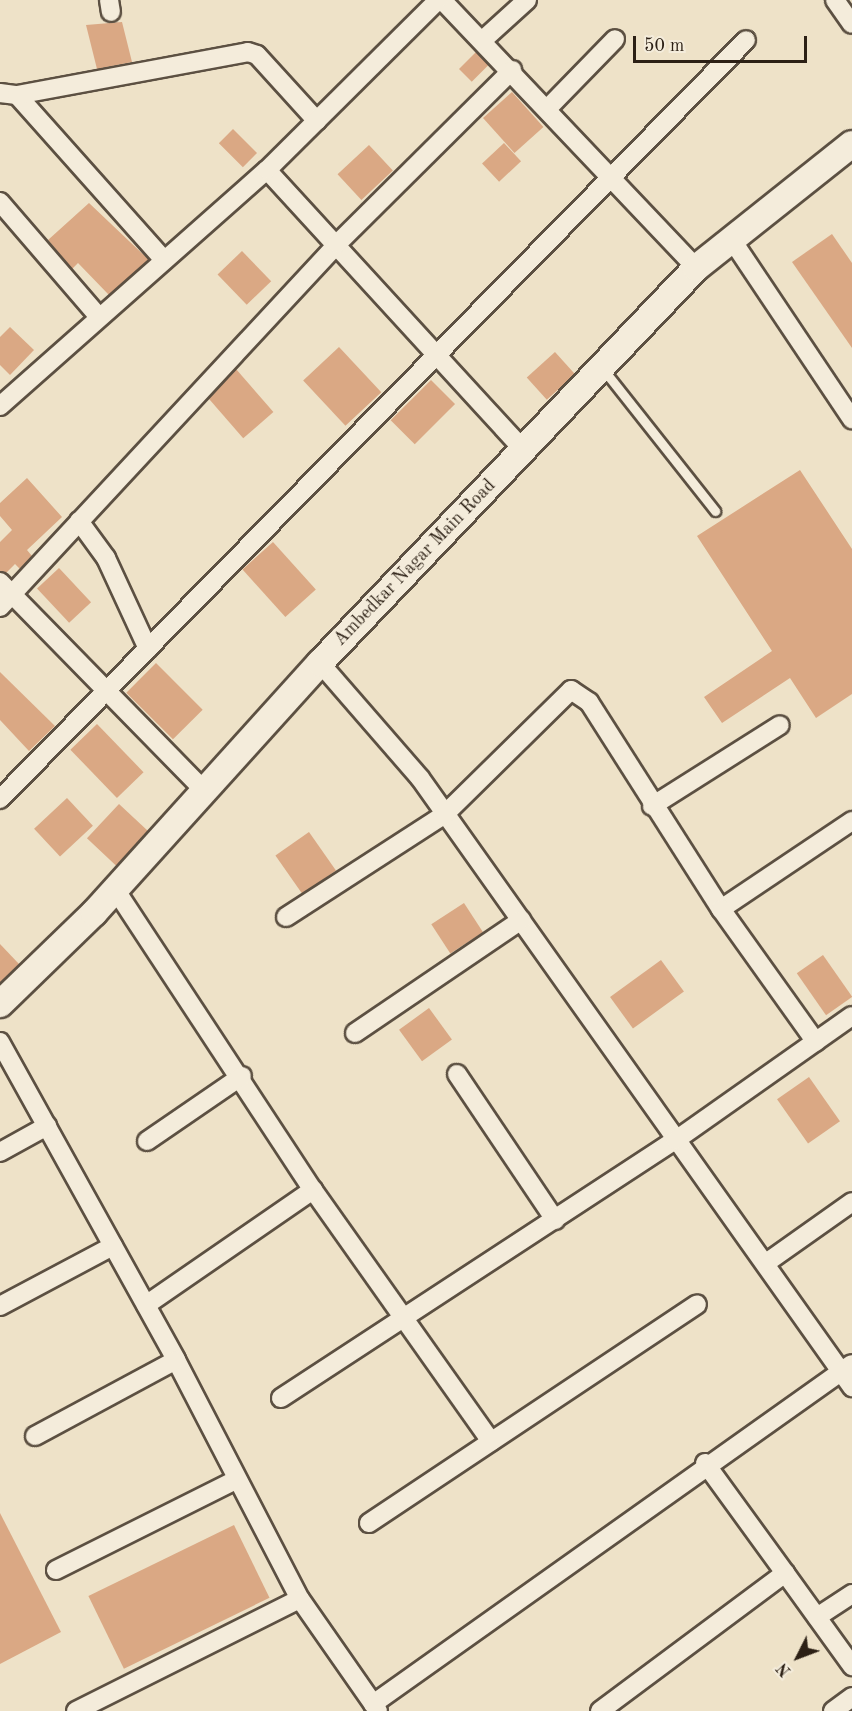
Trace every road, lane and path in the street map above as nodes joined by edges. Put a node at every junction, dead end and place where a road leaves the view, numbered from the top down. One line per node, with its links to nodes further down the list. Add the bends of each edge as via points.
1 (440, 0): 5 (street); 11 (street)
2 (527, 0): 5 (street)
3 (836, 0): 4 (street)
4 (852, 24)
5 (484, 39): 8 (street)
6 (615, 39): 10 (street)
7 (746, 40): 14 (street)
8 (512, 70): 10 (street); 17 (street)
9 (8, 94): 11 (street, via 248,52); 18 (street)
10 (548, 108): 14 (street)
11 (317, 121): 13 (street)
12 (852, 144): 16 (street, Ambedkar Nagar Main Road)
13 (267, 170): 17 (street); 18 (street)
14 (612, 174): 19 (street); 21 (street)
15 (0, 202): 20 (street)
16 (732, 240): 19 (street, Ambedkar Nagar Main Road); 24 (street)
17 (337, 244): 21 (street); 27 (street)
18 (164, 260): 20 (street)
19 (696, 268): 22 (street, Ambedkar Nagar Main Road)
20 (98, 316): 23 (street)
21 (436, 351): 25 (street); 29 (street)
22 (601, 368): 25 (street, Ambedkar Nagar Main Road); 26 (lane)
23 (0, 406)
24 (852, 419)
25 (523, 449): 30 (street, Ambedkar Nagar Main Road)
26 (715, 511)
27 (79, 521): 28 (street); 29 (street, via 106,558)
28 (4, 594): 31 (street)
29 (148, 649): 31 (street)
30 (320, 663): 33 (street, Ambedkar Nagar Main Road); 36 (street)
31 (107, 691): 33 (street); 34 (street)
32 (780, 725): 35 (street)
33 (203, 789): 38 (street, Ambedkar Nagar Main Road)
34 (0, 799)
35 (652, 806): 36 (street, via 589,702 571,690); 39 (street)
36 (445, 814): 40 (street); 41 (street)
37 (852, 821): 39 (street)
38 (115, 889): 42 (street, Ambedkar Nagar Main Road); 48 (street)
39 (721, 909): 46 (street)
40 (286, 917)
41 (520, 921): 44 (street); 50 (street)
42 (0, 1004)
43 (852, 1016): 46 (street)
44 (356, 1033)
45 (0, 1042): 49 (street)
46 (816, 1042): 50 (street)
47 (457, 1074): 55 (street)
48 (242, 1076): 51 (street); 53 (street)
49 (46, 1126): 52 (street); 56 (street)
50 (676, 1140): 55 (street); 57 (street)
51 (147, 1141)
52 (0, 1152)
53 (313, 1190): 59 (street); 61 (street)
54 (852, 1202): 57 (street)
55 (555, 1220): 61 (street)
56 (113, 1246): 59 (street); 60 (street)
57 (766, 1263): 63 (street)
58 (697, 1304): 67 (street)
59 (146, 1305): 62 (street)
60 (0, 1306)
61 (404, 1318): 65 (street); 67 (street)
62 (176, 1360): 66 (street); 69 (street)
63 (847, 1368): 64 (street); 68 (street)
64 (852, 1387)
65 (281, 1398)
66 (34, 1436)
67 (491, 1441): 70 (street)
68 (705, 1464): 72 (street); 78 (street)
69 (236, 1480): 71 (street); 74 (street)
70 (369, 1524)
71 (56, 1570)
72 (785, 1573): 75 (street); 80 (street)
73 (852, 1593): 75 (street)
74 (300, 1599): 78 (street); 79 (street)
75 (817, 1617): 76 (street)
76 (852, 1666)
77 (852, 1697): 81 (street)
78 (376, 1707)
79 (76, 1711)
80 (600, 1711)
81 (833, 1711)

